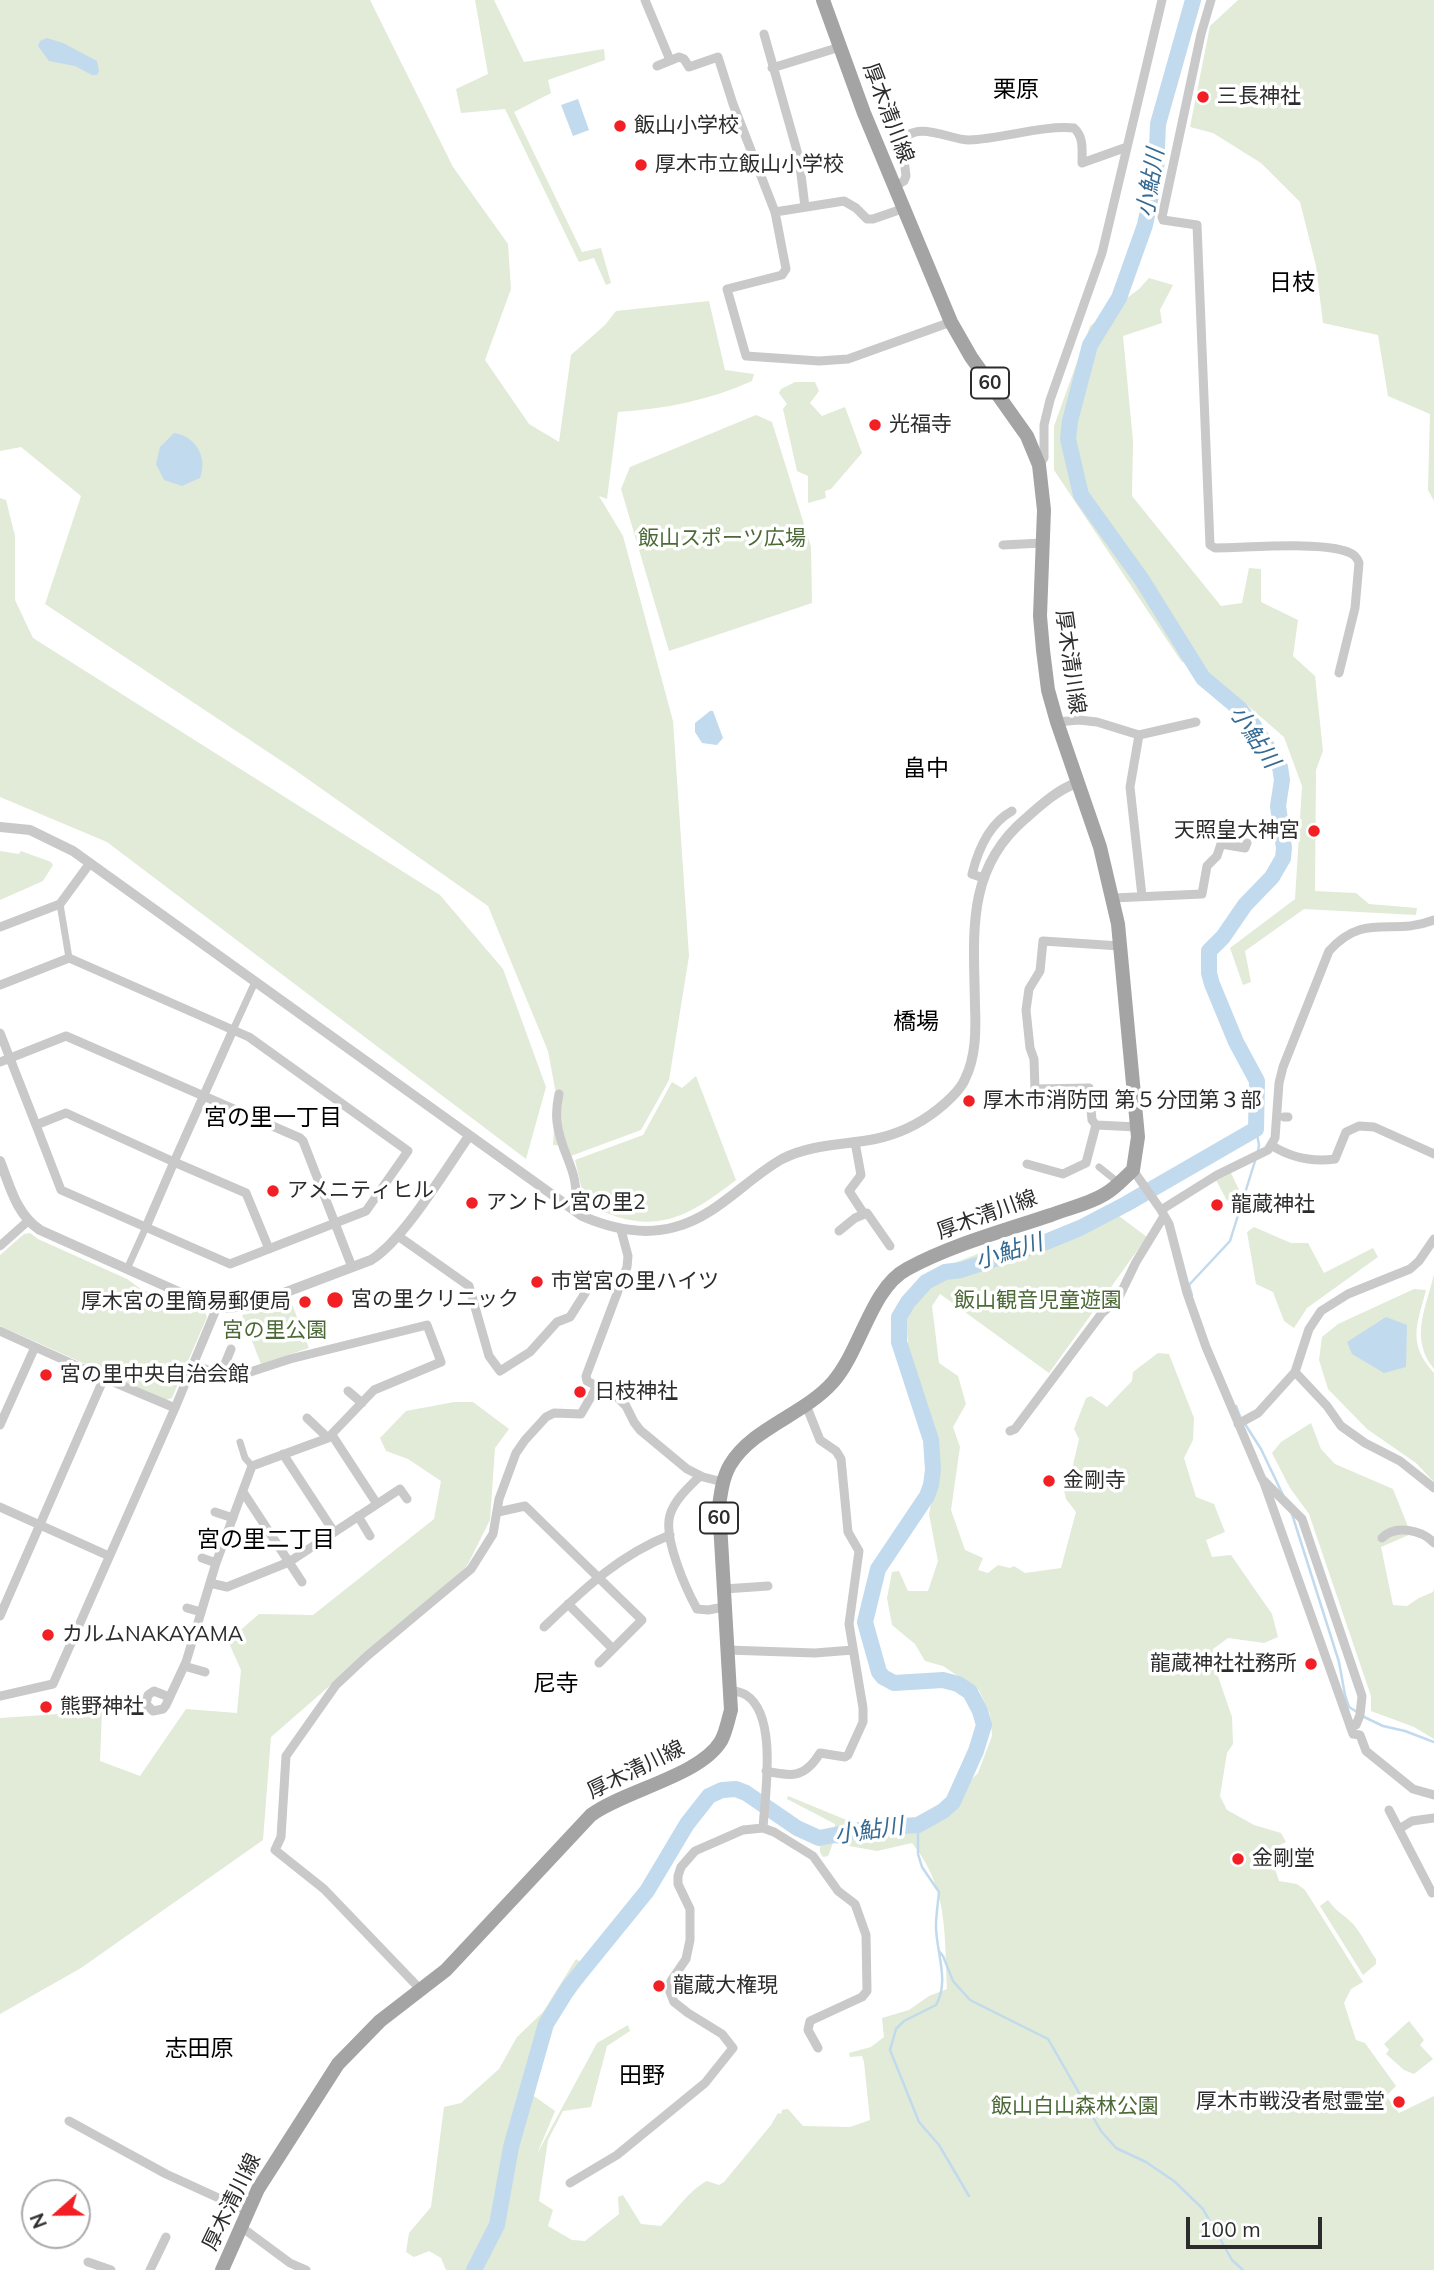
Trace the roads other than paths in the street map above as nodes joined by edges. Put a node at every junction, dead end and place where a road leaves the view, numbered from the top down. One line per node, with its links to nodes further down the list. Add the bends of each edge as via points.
1 (645, 0): 7 (street)
2 (823, 0): 6 (main road, 厚木清川線 / 60)
3 (1162, 0): 10 (street)
4 (1211, 0): 19 (street, via 1162,217 1197,225 1210,545 1329,547 1357,557 1355,608)
5 (764, 34): 9 (street)
6 (840, 47): 9 (street); 11 (main road, 厚木清川線 / 60)
7 (670, 60): 8 (street); 14 (street, via 679,57 689,66 718,57)
8 (657, 66)
9 (772, 68): 12 (street, via 799,158)
10 (1127, 146): 11 (street, via 1082,163 1082,140 1074,128 966,140 916,132 901,146 906,176); 16 (street, via 1102,253 1050,400 1044,458)
11 (894, 187): 13 (main road, 厚木清川線 / 60)
12 (805, 207): 13 (street, via 844,201 867,219); 14 (street)
13 (902, 209): 15 (main road, 厚木清川線 / 60)
14 (775, 212): 15 (street, via 786,269 782,275 727,289 746,356 848,359)
15 (951, 322): 16 (main road, 厚木清川線 / 60, via 1027,436)
16 (1039, 465): 17 (main road, 厚木清川線 / 60)
17 (1042, 543): 18 (street); 20 (main road, 厚木清川線 / 60, via 1042,649)
18 (1003, 545)
19 (1339, 673)
20 (1057, 722): 22 (street, via 1097,722); 23 (main road, 厚木清川線 / 60)
21 (1196, 722): 22 (street)
22 (1139, 735): 29 (street, via 1130,787)
23 (1076, 783): 28 (street, via 1019,824 992,858); 30 (main road, 厚木清川線 / 60)
24 (1012, 811): 28 (street, via 1000,817 976,859 972,874)
25 (0, 827): 27 (street, via 30,830)
26 (1246, 847): 29 (street, via 1221,844 1207,866 1202,894)
27 (90, 863): 31 (street); 36 (street)
28 (983, 878): 47 (street, via 974,922 976,1030 965,1081 919,1124 900,1133)
29 (1142, 896): 30 (street)
30 (1113, 898): 34 (main road, 厚木清川線 / 60)
31 (60, 904): 33 (street); 35 (street)
32 (1434, 919): 48 (street, via 1411,926 1361,928 1329,951 1283,1067)
33 (0, 927)
34 (1120, 946): 44 (street, via 1043,941 1040,971 1029,989 1026,1010 1035,1089 1089,1088); 45 (main road, 厚木清川線 / 60)
35 (69, 958): 37 (street); 38 (street)
36 (255, 982): 38 (street); 46 (street)
37 (0, 985)
38 (233, 1030): 42 (street); 60 (street, via 408,1152 366,1211)
39 (0, 1033): 40 (street)
40 (5, 1060): 42 (street, via 66,1036); 43 (street)
41 (559, 1094): 56 (street, via 557,1122 576,1179)
42 (205, 1096): 51 (street); 60 (street, via 300,1138)
43 (36, 1125): 51 (street, via 66,1113); 61 (street, via 61,1190)
44 (1096, 1125): 45 (street); 52 (street, via 1086,1163 1063,1174)
45 (1137, 1127): 54 (main road, 厚木清川線 / 60)
46 (469, 1136): 56 (street); 64 (street)
47 (855, 1142): 58 (street, via 861,1175 849,1191); 62 (street, via 784,1158 689,1223 649,1231)
48 (1271, 1145): 49 (street, via 1311,1160 1335,1159 1346,1132 1362,1126 1385,1130); 57 (street)
49 (1434, 1154)
50 (0, 1161): 59 (street)
51 (174, 1162): 61 (street); 68 (street, via 246,1193)
52 (1027, 1164)
53 (1099, 1167): 55 (street)
54 (1136, 1174): 55 (main road, 厚木清川線 / 60); 57 (street)
55 (1119, 1183): 85 (main road, 厚木清川線 / 60, via 1104,1195 898,1273 880,1294 844,1369)
56 (574, 1210): 62 (street)
57 (1161, 1210): 88 (street, via 1169,1224 1186,1293); 90 (street, via 1118,1299 1102,1313)
58 (864, 1214): 63 (street); 67 (street)
59 (28, 1221): 66 (street); 70 (street, via 46,1234)
60 (335, 1223): 68 (street); 69 (street)
61 (146, 1227): 68 (street, via 230,1264); 70 (street)
62 (621, 1230): 82 (street, via 627,1266 586,1376)
63 (839, 1231)
64 (398, 1236): 69 (street, via 383,1253); 71 (street, via 469,1286 497,1373 530,1352 557,1322 570,1317)
65 (1434, 1239): 78 (street, via 1410,1269 1348,1294 1321,1311 1309,1329)
66 (0, 1246)
67 (890, 1247)
68 (269, 1249)
69 (352, 1267): 72 (street, via 253,1306)
70 (127, 1269): 72 (street)
71 (594, 1279)
72 (217, 1307): 76 (street)
73 (0, 1331): 74 (street)
74 (35, 1347): 80 (street); 89 (street)
75 (231, 1349): 79 (street)
76 (194, 1364): 79 (street); 86 (street)
77 (394, 1369): 81 (street)
78 (1295, 1372): 88 (street, via 1258,1413); 98 (street, via 1341,1426 1400,1461)
79 (220, 1376): 81 (street, via 243,1375 427,1325 441,1362)
80 (104, 1378): 86 (street); 107 (street)
81 (398, 1380): 84 (street, via 374,1390)
82 (596, 1388): 95 (street, via 617,1397 640,1430); 104 (street, via 581,1415 554,1413 525,1440 516,1453)
83 (348, 1391): 84 (street)
84 (362, 1403): 91 (street)
85 (806, 1405): 97 (main road, 厚木清川線 / 60, via 738,1454); 130 (street, via 820,1440 841,1459 848,1532 859,1551 849,1624)
86 (175, 1408): 113 (street)
87 (307, 1418): 91 (street)
88 (1238, 1424): 96 (street)
89 (0, 1425)
90 (1010, 1431)
91 (330, 1437): 93 (street); 101 (street)
92 (240, 1442): 94 (street)
93 (283, 1454): 94 (street); 108 (street)
94 (252, 1466): 99 (street)
95 (700, 1476): 97 (street); 109 (street, via 679,1498 670,1517)
96 (1262, 1479): 137 (street); 137 (street, via 1302,1519 1362,1696 1360,1715 1356,1725)
97 (723, 1482): 121 (main road, 厚木清川線 / 60, via 719,1517)
98 (1434, 1488)
99 (243, 1492): 106 (street); 115 (street)
100 (407, 1499): 101 (street, via 400,1489)
101 (377, 1504): 105 (street)
102 (0, 1507): 107 (street)
103 (215, 1512): 106 (street)
104 (498, 1512): 117 (street, via 525,1506); 145 (street, via 494,1534 471,1569 336,1685 286,1756 281,1837 275,1850 324,1889)
105 (358, 1516): 108 (street); 110 (street)
106 (233, 1518): 116 (street)
107 (40, 1524): 113 (street); 126 (street)
108 (334, 1532): 115 (street)
109 (670, 1535): 117 (street); 123 (street, via 697,1609)
110 (370, 1536)
111 (1382, 1538): 112 (street, via 1394,1531 1419,1532)
112 (1434, 1543)
113 (109, 1556): 135 (street, via 53,1684)
114 (202, 1558): 116 (street)
115 (289, 1562): 118 (street); 119 (street, via 227,1587)
116 (216, 1563): 119 (street)
117 (598, 1577): 122 (street); 128 (street, via 642,1620)
118 (302, 1582)
119 (210, 1583): 125 (street)
120 (768, 1586): 121 (street)
121 (724, 1589): 123 (main road, 厚木清川線 / 60)
122 (568, 1604): 127 (street); 128 (street)
123 (724, 1607): 129 (main road, 厚木清川線 / 60)
124 (187, 1608): 125 (street)
125 (201, 1612): 132 (street)
126 (0, 1616)
127 (544, 1627)
128 (613, 1648): 131 (street)
129 (727, 1650): 130 (street); 134 (main road, 厚木清川線 / 60)
130 (853, 1650): 138 (street, via 863,1722 848,1755 820,1754 798,1774)
131 (599, 1663)
132 (184, 1666): 133 (street); 136 (street)
133 (205, 1672)
134 (730, 1690): 138 (street, via 746,1695 761,1714); 145 (main road, 厚木清川線 / 60, via 726,1727 711,1754 590,1815 446,1970)
135 (0, 1696)
136 (169, 1697)
137 (1350, 1726): 139 (street, via 1353,1734 1360,1735 1366,1751 1413,1789)
138 (766, 1773): 142 (street)
139 (1434, 1796)
140 (1390, 1810): 143 (street)
141 (1434, 1818): 143 (street, via 1412,1821)
142 (763, 1825): 146 (street, via 813,1856 838,1891 855,1904 866,1935 867,1991 810,2021 808,2030); 148 (street, via 695,1852 678,1876 690,1909 690,1940 670,1992 674,2002 722,2034 733,2048 705,2083 617,2155)
143 (1399, 1829): 144 (street)
144 (1432, 1893)
145 (421, 1990): 149 (main road, 厚木清川線 / 60, via 380,2021 338,2064)
146 (818, 2048)
147 (69, 2121): 149 (street, via 166,2174)
148 (570, 2183)
149 (247, 2211): 150 (main road, 厚木清川線 / 60)
150 (240, 2226): 155 (main road, 厚木清川線 / 60); 156 (street)
151 (166, 2237): 154 (street)
152 (88, 2262): 153 (street)
153 (111, 2270)
154 (150, 2270)
155 (222, 2270)
156 (306, 2270)

